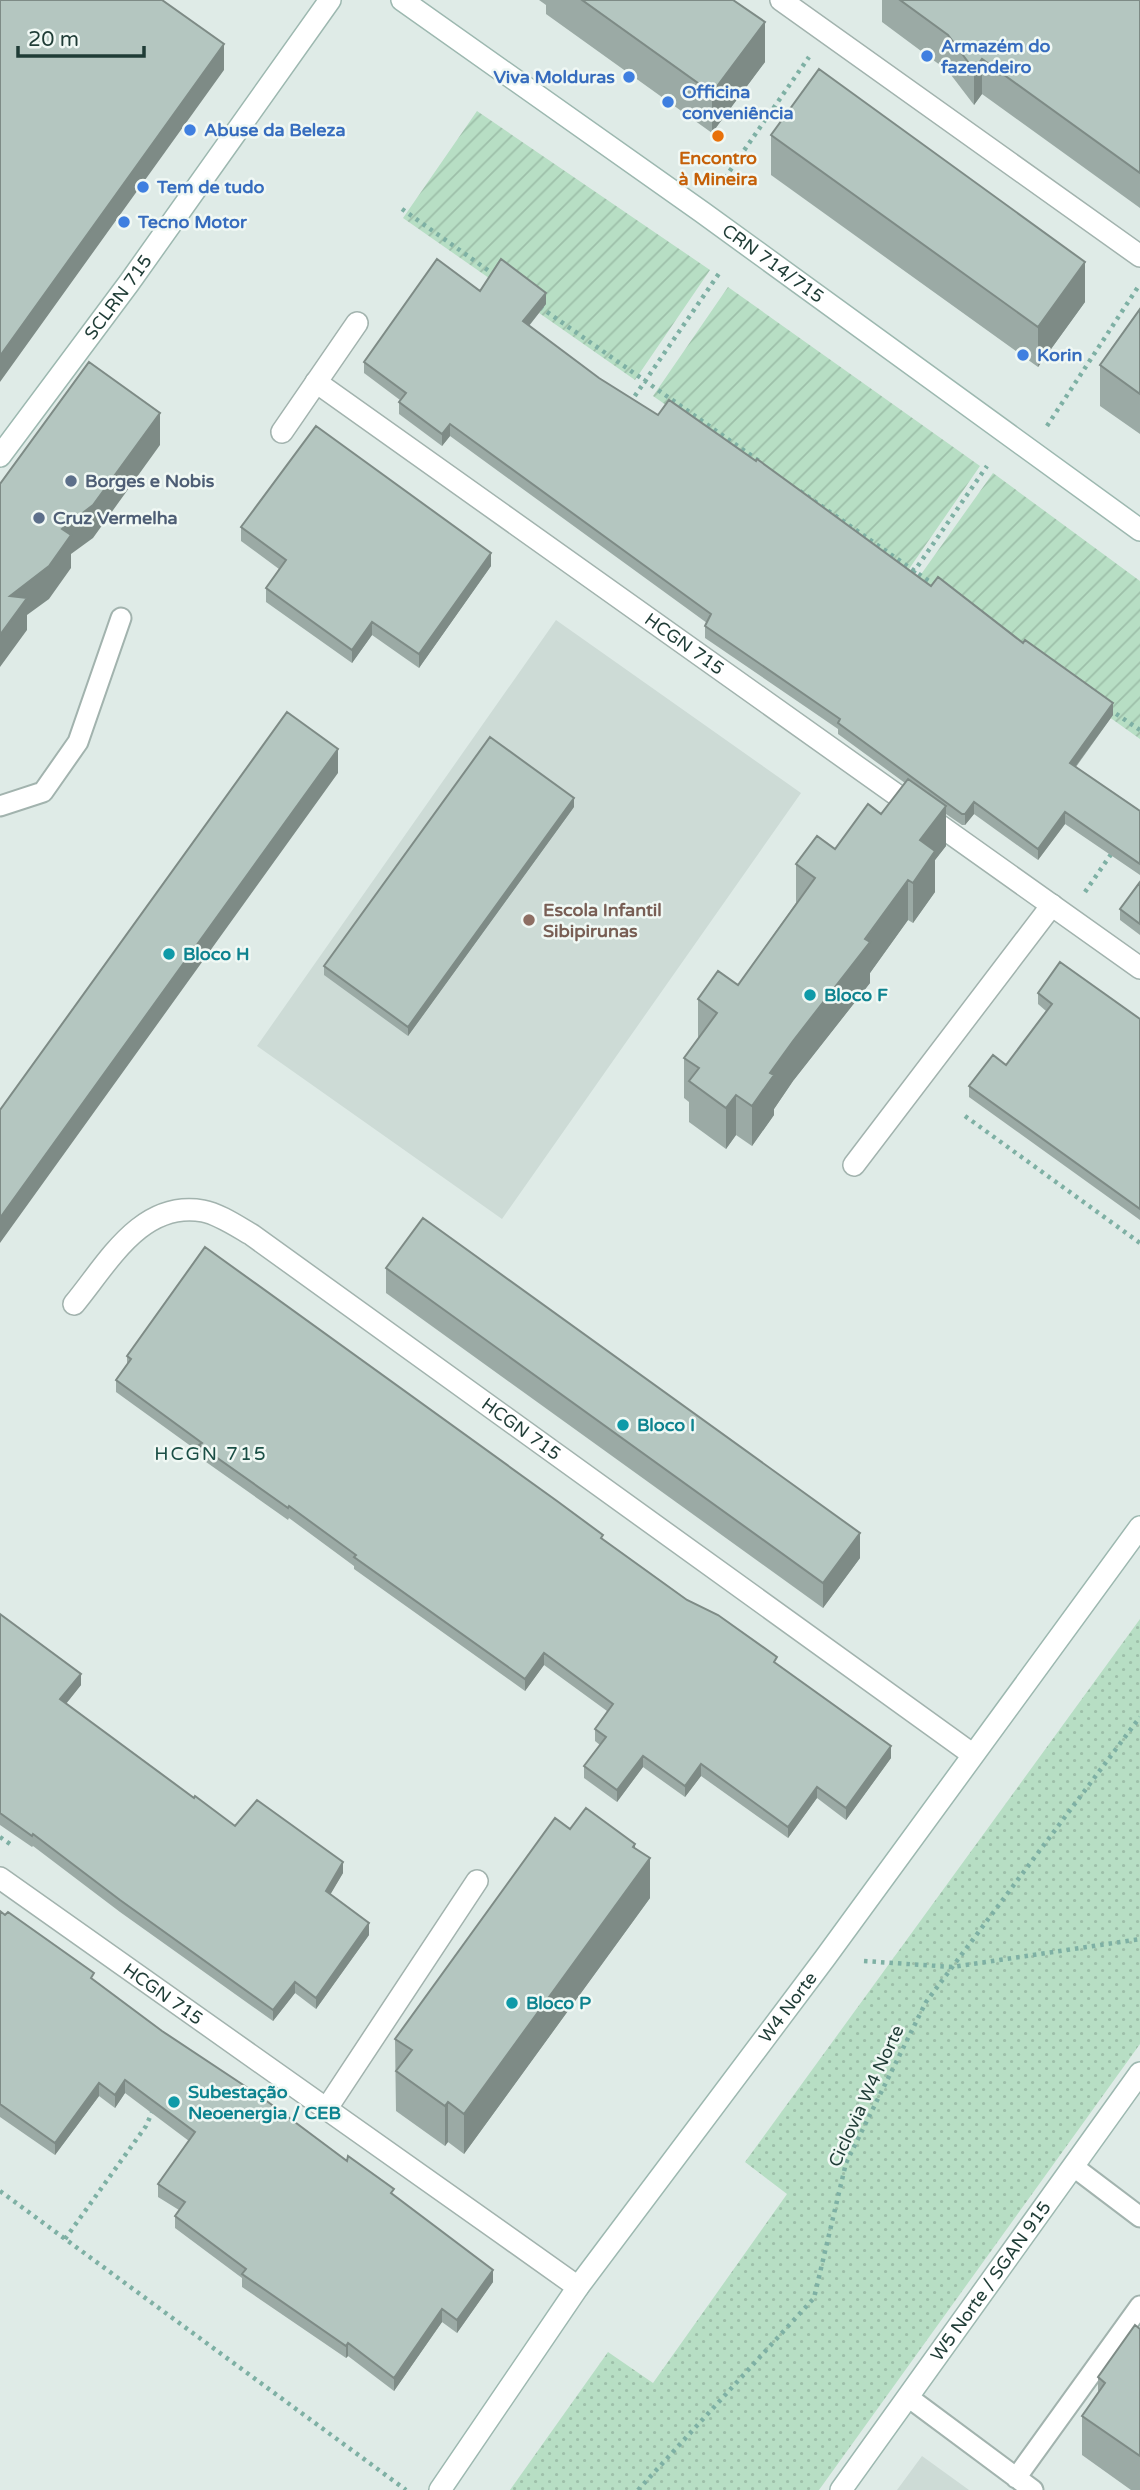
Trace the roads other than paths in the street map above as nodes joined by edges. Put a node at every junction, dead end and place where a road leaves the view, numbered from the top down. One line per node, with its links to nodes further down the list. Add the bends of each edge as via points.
1 (330, 0): 8 (street, SCLRN 715)
2 (402, 0): 9 (street, CRN 714/715)
3 (781, 0): 4 (street)
4 (1140, 256)
5 (357, 324): 6 (street)
6 (316, 382): 7 (street); 12 (street, HCGN 715)
7 (282, 432)
8 (0, 456)
9 (1140, 530)
10 (121, 618): 11 (lane, via 78,742 43,792)
11 (0, 806)
12 (1052, 905): 13 (street, HCGN 715); 14 (street)
13 (1140, 968)
14 (855, 1165)
15 (74, 1304): 17 (street, HCGN 715, via 144,1223 179,1210 205,1211 252,1235)
16 (1140, 1527): 17 (street, W4 Norte)
17 (972, 1754): 24 (street, W4 Norte)
18 (0, 1878): 21 (street, HCGN 715)
19 (477, 1881): 21 (street)
20 (1140, 2073): 22 (street, W5 Norte / SGAN 915)
21 (327, 2108): 24 (street, HCGN 715)
22 (1074, 2167): 23 (lane); 26 (street, W5 Norte / SGAN 915)
23 (1140, 2217)
24 (578, 2287): 28 (street, W4 Norte)
25 (1140, 2305): 27 (lane)
26 (908, 2397): 27 (lane); 29 (street, W5 Norte / SGAN 915)
27 (1016, 2478): 30 (lane)
28 (440, 2490)
29 (841, 2490)
30 (1033, 2490)

